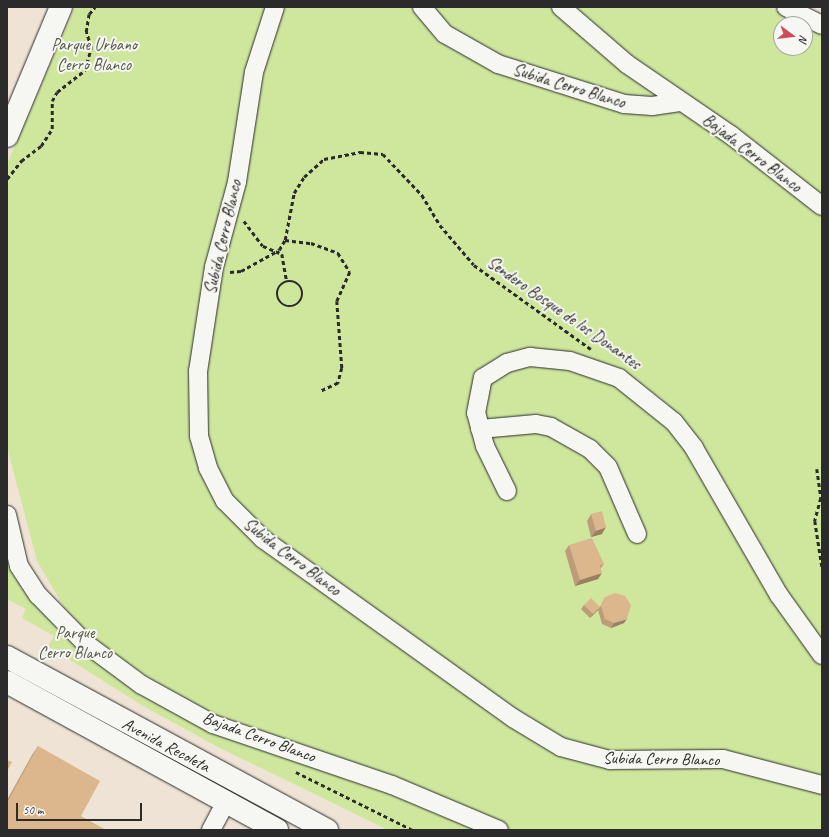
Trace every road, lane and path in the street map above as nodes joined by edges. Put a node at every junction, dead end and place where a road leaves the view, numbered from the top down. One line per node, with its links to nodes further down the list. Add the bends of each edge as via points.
1 (61, 7): 9 (main road)
2 (95, 7): 10 (path, via 89,14 86,32 91,47 86,70 57,92 52,101 52,130 41,146 21,160)
3 (275, 7): 11 (street, Subida Cerro Blanco, via 254,72)
4 (422, 7): 8 (street, Subida Cerro Blanco, via 445,34 498,64 624,104 652,106)
5 (561, 7): 8 (street, Subida Cerro Blanco, via 603,46)
6 (786, 7): 7 (street)
7 (822, 25)
8 (680, 102): 12 (street, Bajada Cerro Blanco, via 732,136)
9 (7, 136)
10 (7, 179)
11 (232, 202): 14 (path, via 252,235 263,246); 15 (street, Subida Cerro Blanco)
12 (822, 206)
13 (285, 240): 14 (path, Sendero Bosque de los Donantes); 17 (path, Sendero Bosque de los Donantes, via 294,193 304,177 324,159 360,152 383,154 422,195 440,225 474,265 531,309); 18 (path, via 311,243 338,253 350,272 337,301 342,368 338,383)
14 (277, 252): 15 (path, Sendero Bosque de los Donantes, via 241,272); 16 (path, via 284,259)
15 (214, 267): 29 (street, Subida Cerro Blanco, via 198,371 199,436 217,487 233,510 254,532 513,718 561,747 610,760 723,759)
16 (286, 282): 16 (path, via 279,287 277,296 284,306 292,307 302,300 303,292 295,282)
17 (596, 352)
18 (322, 392)
19 (480, 428): 21 (street); 23 (street, via 536,424 551,427 590,449 608,467); 25 (street, via 476,413 483,378 520,359 570,361 601,370 632,386 674,422 694,448 779,594)
20 (816, 469): 24 (path, via 822,498 814,521)
21 (507, 491)
22 (7, 516): 36 (street, Bajada Cerro Blanco, via 19,566 38,595 85,643 142,685 213,724 392,785)
23 (637, 534)
24 (822, 566)
25 (822, 655)
26 (7, 657): 30 (main road, Avenida Recoleta)
27 (7, 682): 31 (main road, Avenida Recoleta)
28 (288, 768): 35 (path)
29 (822, 785)
30 (250, 790): 31 (main road, via 237,792); 34 (main road, Avenida Recoleta)
31 (226, 802): 32 (street); 33 (main road, Avenida Recoleta)
32 (211, 830)
33 (277, 830)
34 (327, 830)
35 (414, 830)
36 (499, 830)

